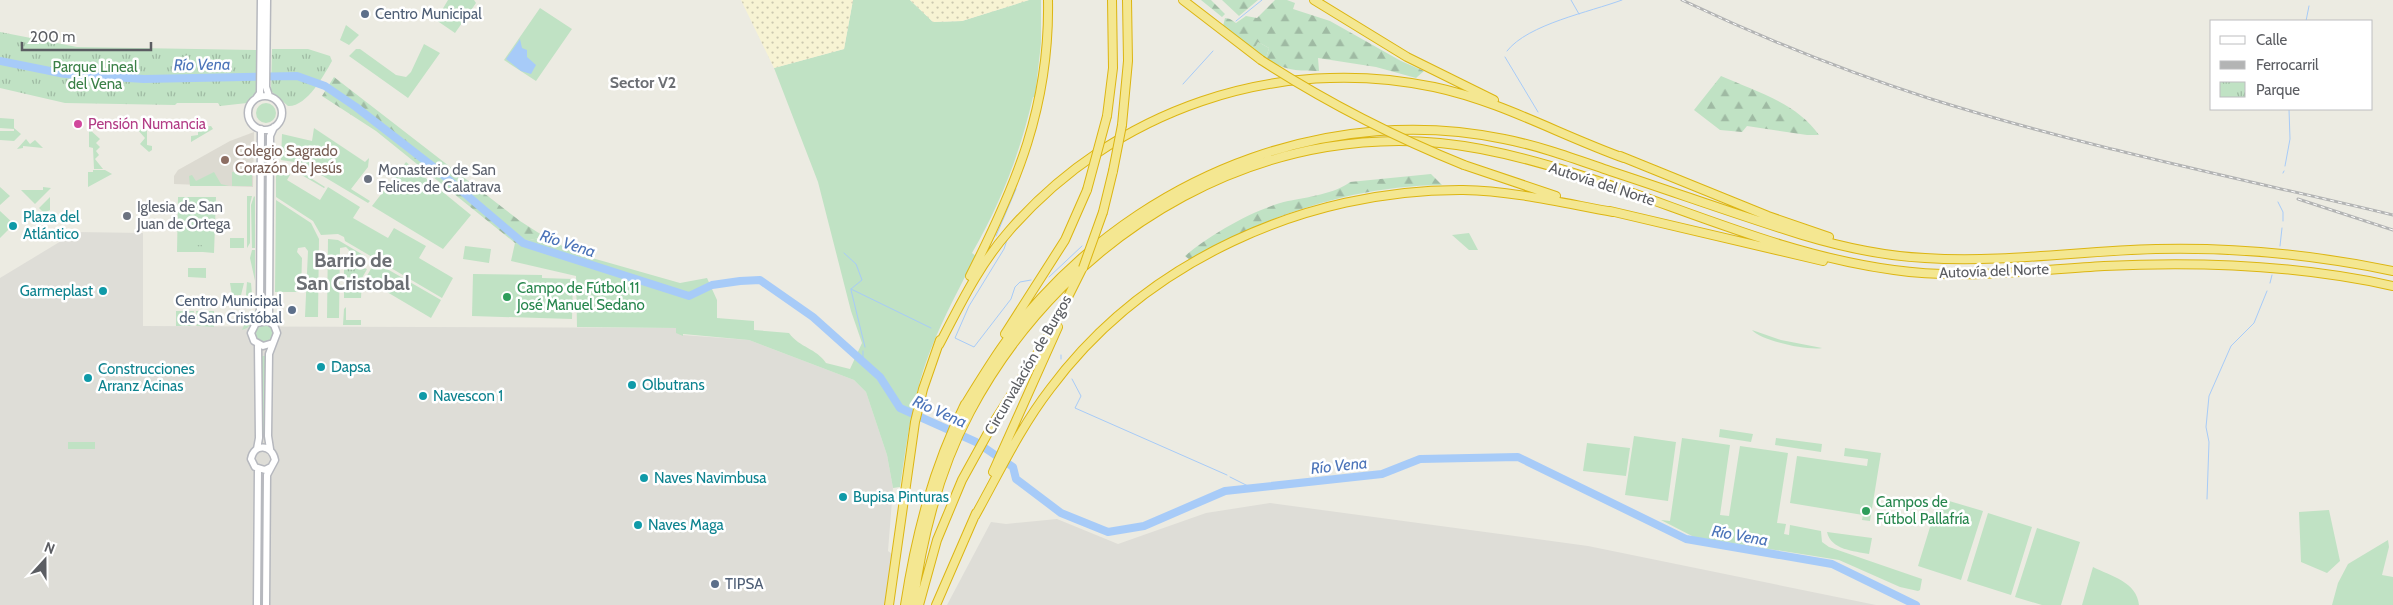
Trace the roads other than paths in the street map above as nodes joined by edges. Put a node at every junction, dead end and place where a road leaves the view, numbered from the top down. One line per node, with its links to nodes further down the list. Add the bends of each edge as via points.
1 (261, 0): 8 (main road)
2 (267, 0): 8 (main road)
3 (1048, 0): 24 (highway, via 1043,81 1025,157)
4 (1112, 0): 26 (highway, bridge, via 1113,68 1107,116 1086,190 1065,240 982,370)
5 (1128, 0): 17 (highway, Circunvalación de Burgos, bridge, via 1128,61 1122,125 1103,212)
6 (1183, 0): 15 (highway, bridge, via 1261,60 1392,135 1524,187)
7 (1314, 0): 14 (highway, via 1408,57 1498,102)
8 (263, 63): 9 (main road)
9 (263, 83): 10 (main road); 11 (main road)
10 (269, 96): 11 (main road); 12 (main road, via 282,108 281,120)
11 (257, 97): 13 (main road, via 249,106 248,117)
12 (274, 127): 13 (main road); 22 (main road, via 270,136 269,313)
13 (261, 129): 21 (main road)
14 (1624, 158): 16 (highway, via 1804,229 1849,243 1915,254); 24 (highway, via 1480,100 1420,84 1328,77 1279,81 1236,90 1152,120 1103,148 1065,176 1025,213 991,253 961,300)
15 (1613, 212): 19 (highway, via 1844,266 1900,275); 27 (highway, via 1505,193 1430,191 1353,201 1258,229 1192,263 1121,314 1056,381)
16 (2010, 257): 18 (highway, Autovía del Norte, via 2147,249 2232,250 2309,256); 26 (highway, Autovía del Norte, via 1925,258 1845,246 1504,139 1430,130 1353,133 1294,144 1230,166 1175,192 1119,227 1068,270 1011,333)
17 (1082, 268): 27 (highway); 38 (highway, Circunvalación de Burgos, via 1049,335 962,480 937,540)
18 (2393, 271)
19 (1958, 275): 20 (highway, Autovía del Norte, via 2220,264 2320,273); 26 (highway, Autovía del Norte, via 1898,271 1830,258 1550,166 1480,148 1408,141 1343,144 1281,156 1220,178 1175,200 1122,234 1072,276 1035,314)
20 (2393, 286)
21 (258, 322): 22 (main road, via 266,320); 25 (main road, via 251,333)
22 (272, 323): 23 (main road, via 277,333)
23 (273, 343): 25 (main road); 29 (main road, via 269,354)
24 (939, 344): 35 (highway, via 928,374 909,453)
25 (258, 345): 28 (main road)
26 (967, 409): 32 (highway)
27 (1014, 436): 39 (highway)
28 (257, 449): 29 (main road); 31 (main road, via 251,459)
29 (270, 449): 30 (main road, via 275,460)
30 (271, 467): 31 (main road); 34 (main road, via 267,475)
31 (258, 469): 33 (main road)
32 (940, 470): 36 (highway, via 918,534); 37 (highway, via 924,537)
33 (257, 605)
34 (266, 605)
35 (891, 605)
36 (905, 605)
37 (913, 605)
38 (919, 605)
39 (936, 605)

